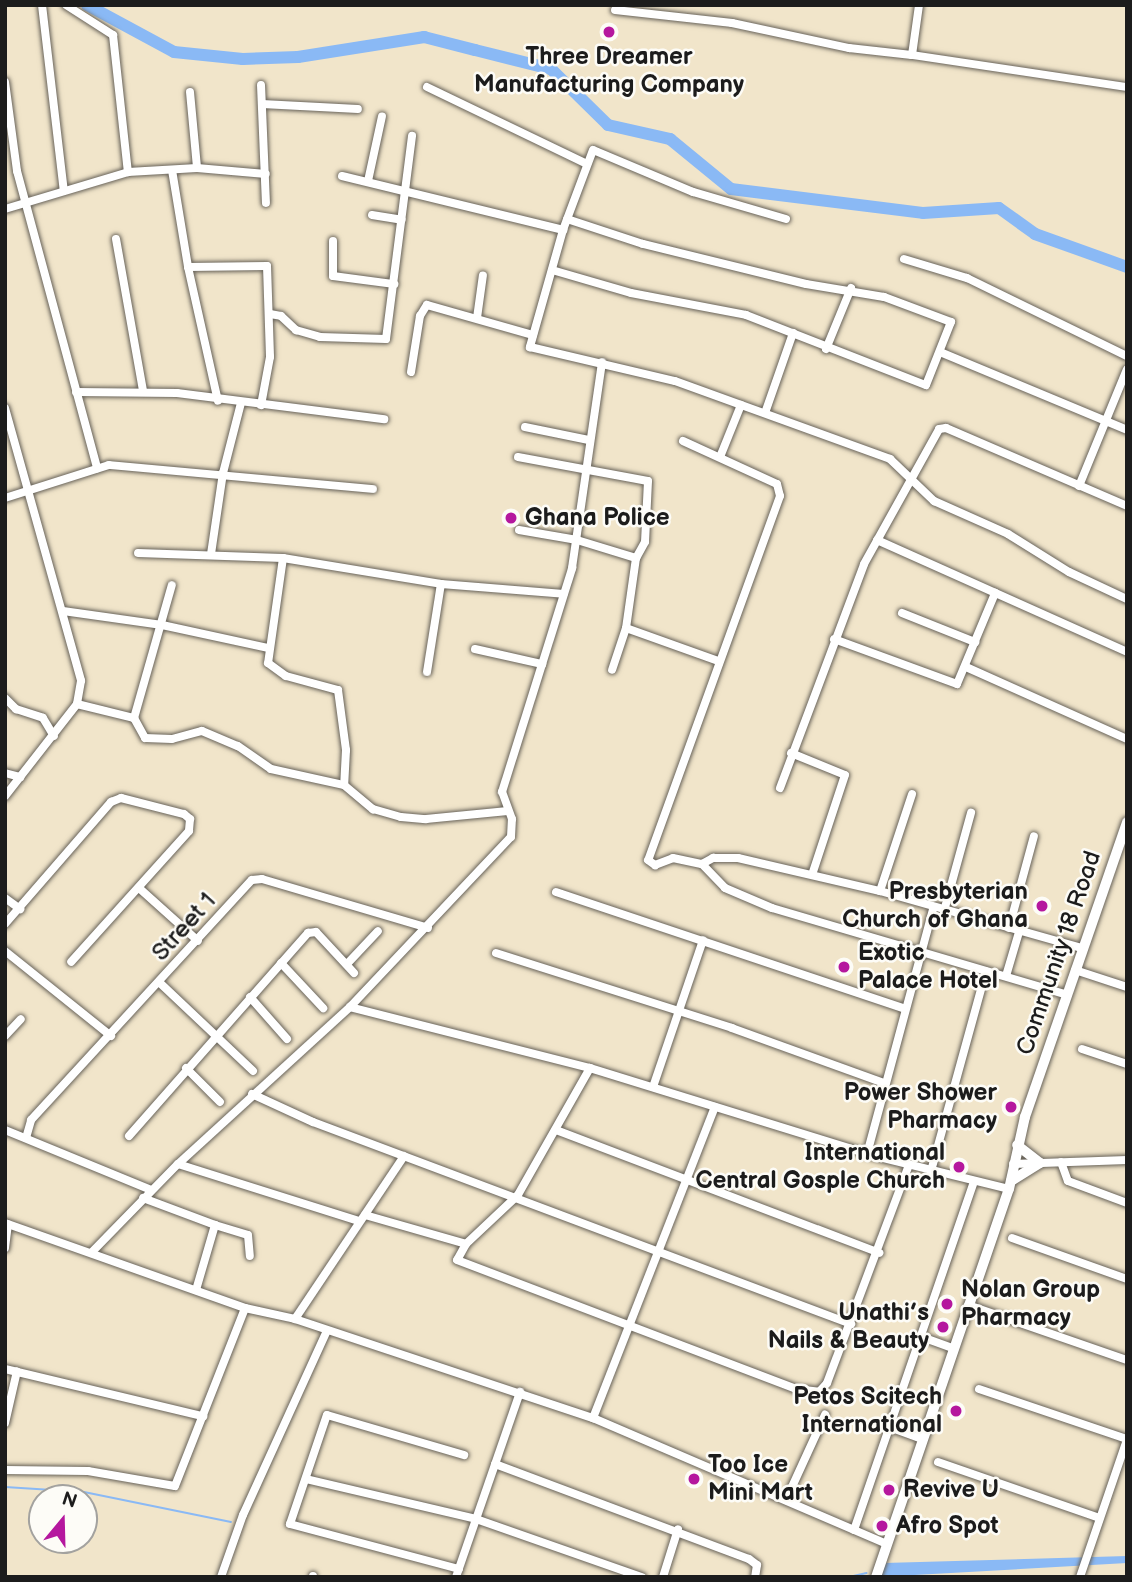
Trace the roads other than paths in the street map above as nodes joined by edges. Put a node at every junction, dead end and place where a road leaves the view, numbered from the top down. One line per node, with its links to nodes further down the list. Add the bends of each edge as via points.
1 (42, 5): 23 (street)
2 (66, 5): 18 (street, via 113,36)
3 (919, 5): 5 (street)
4 (615, 10): 5 (street, via 732,23 849,48)
5 (912, 55): 9 (street)
6 (5, 82): 25 (street)
7 (261, 85): 11 (street)
8 (427, 87): 15 (street)
9 (1127, 87)
10 (190, 92): 16 (street)
11 (262, 104): 12 (street); 19 (street)
12 (358, 109)
13 (382, 116): 21 (street)
14 (412, 136): 22 (street)
15 (585, 163): 28 (street); 29 (street, via 596,150 693,192)
16 (197, 168): 17 (street); 19 (street)
17 (172, 170): 18 (street); 35 (street)
18 (128, 172): 23 (street)
19 (266, 174): 24 (street)
20 (342, 176): 21 (street)
21 (368, 181): 22 (street)
22 (405, 190): 30 (street); 31 (street)
23 (64, 191): 25 (street)
24 (266, 203)
25 (26, 204): 26 (street); 51 (street)
26 (5, 209)
27 (372, 215): 30 (street)
28 (567, 219): 31 (street); 39 (street, via 643,244 806,284)
29 (786, 219)
30 (402, 220): 38 (street)
31 (563, 230): 36 (street)
32 (117, 239): 50 (street)
33 (333, 241): 38 (street, via 333,276)
34 (904, 259): 46 (street, via 967,278)
35 (188, 267): 40 (street, via 267,266); 52 (street)
36 (552, 270): 42 (street, via 631,293 746,315); 43 (street)
37 (483, 275): 41 (street)
38 (394, 284): 40 (street, via 386,339 381,342 320,337 296,330 281,316)
39 (850, 288): 44 (street); 45 (street, via 950,318)
40 (270, 314): 54 (street, via 270,357)
41 (477, 318): 43 (street); 49 (street, via 424,307)
42 (793, 334): 44 (street); 57 (street)
43 (533, 335): 47 (street, via 532,349)
44 (826, 349): 45 (street, via 926,385)
45 (940, 352): 59 (street)
46 (1127, 356)
47 (602, 362): 55 (street); 62 (street)
48 (1127, 369): 59 (street)
49 (411, 372)
50 (143, 391): 51 (street); 52 (street)
51 (76, 392): 67 (street)
52 (218, 401): 53 (street)
53 (241, 404): 54 (street); 68 (street)
54 (261, 405): 58 (street)
55 (741, 405): 57 (street); 65 (street)
56 (5, 408): 72 (street)
57 (765, 413): 69 (street, via 891,459)
58 (384, 419)
59 (1104, 422): 61 (street); 70 (street)
60 (524, 427): 62 (street)
61 (1127, 430)
62 (589, 440): 66 (street)
63 (683, 441): 65 (street)
64 (518, 457): 66 (street)
65 (720, 457): 96 (street, via 780,489)
66 (586, 466): 76 (street); 81 (street, via 648,481 646,530)
67 (97, 468): 68 (street, via 109,465); 72 (street)
68 (223, 474): 71 (street); 79 (street)
69 (911, 483): 70 (street, via 939,429 946,428); 77 (street); 86 (street, via 934,501 1008,534)
70 (1079, 486): 74 (street)
71 (373, 489)
72 (30, 491): 73 (street); 87 (street)
73 (5, 498)
74 (1127, 506)
75 (519, 530): 76 (street)
76 (577, 540): 81 (street); 85 (street)
77 (877, 540): 84 (street); 91 (street)
78 (138, 553): 79 (street)
79 (211, 554): 80 (street)
80 (283, 558): 82 (street); 93 (street)
81 (636, 558): 90 (street)
82 (441, 584): 85 (street); 100 (street)
83 (172, 585): 89 (street)
84 (995, 593): 92 (street); 95 (street)
85 (564, 594): 97 (street)
86 (1127, 599)
87 (63, 611): 89 (street); 102 (street, via 81,681)
88 (902, 612): 92 (street)
89 (162, 625): 93 (street); 103 (street)
90 (626, 628): 96 (street); 99 (street)
91 (834, 639): 98 (street, via 954,685); 106 (street)
92 (975, 642): 98 (street)
93 (268, 648): 109 (street, via 271,668 338,690 346,750)
94 (475, 649): 97 (street)
95 (1127, 652)
96 (718, 660): 117 (street, via 648,852 648,860 655,865 673,858)
97 (542, 664): 113 (street, via 502,792)
98 (966, 667): 105 (street)
99 (612, 670)
100 (427, 672)
101 (5, 698): 104 (street, via 16,709 43,718)
102 (77, 705): 103 (street); 104 (street)
103 (134, 718): 109 (street, via 145,738 172,739 202,731 238,746 271,769)
104 (54, 736): 108 (street)
105 (1127, 739)
106 (791, 753): 110 (street); 118 (street, via 845,775)
107 (5, 773): 108 (street)
108 (20, 777): 112 (street)
109 (344, 785): 113 (street, via 373,809 401,817 452,818)
110 (780, 788)
111 (912, 794): 120 (street)
112 (5, 796)
113 (508, 811): 127 (street, via 511,837)
114 (971, 813): 125 (street)
115 (1127, 822): 133 (main road, Community 18 Road)
116 (1034, 836): 128 (street)
117 (702, 864): 118 (street, via 725,856); 135 (street, via 725,888 745,898)
118 (812, 874): 120 (street)
119 (139, 888): 123 (street, via 190,831 190,819 117,798); 131 (street); 137 (street)
120 (880, 891): 124 (street)
121 (556, 892): 132 (street)
122 (5, 898): 123 (street)
123 (20, 909): 126 (street)
124 (933, 909): 125 (street); 135 (street)
125 (944, 911): 128 (street)
126 (5, 924)
127 (428, 928): 131 (street, Street 1, via 257,879); 148 (street)
128 (1009, 928): 130 (street)
129 (378, 931): 139 (street)
130 (1019, 932): 133 (street); 143 (street)
131 (198, 940): 144 (street, Street 1)
132 (703, 940): 150 (street); 151 (street)
133 (1082, 948): 140 (main road, Community 18 Road)
134 (5, 951): 155 (street)
135 (918, 951): 141 (street); 150 (street)
136 (496, 953): 151 (street)
137 (71, 961)
138 (281, 963): 139 (street, via 312,931); 147 (street); 149 (street)
139 (347, 964): 142 (street)
140 (1075, 970): 145 (street); 146 (main road, Community 18 Road)
141 (986, 971): 143 (street); 180 (street)
142 (354, 973)
143 (1006, 976): 146 (street)
144 (160, 983): 153 (street); 155 (street, Street 1)
145 (1127, 987)
146 (1067, 995): 171 (main road, Community 18 Road)
147 (250, 997): 153 (street); 156 (street)
148 (351, 1007): 160 (street); 164 (street)
149 (323, 1008)
150 (903, 1008): 162 (street)
151 (678, 1010): 162 (street); 163 (street)
152 (21, 1018): 154 (street)
153 (218, 1033): 159 (street); 161 (street)
154 (5, 1036)
155 (111, 1036): 170 (street, Street 1, via 31,1120)
156 (287, 1040)
157 (1082, 1049): 158 (street)
158 (1127, 1064)
159 (186, 1068): 165 (street); 169 (street)
160 (590, 1068): 163 (street); 168 (street)
161 (253, 1071)
162 (884, 1083): 172 (street)
163 (653, 1087): 166 (street)
164 (252, 1094): 173 (street); 177 (street)
165 (220, 1102)
166 (715, 1107): 172 (street); 181 (street)
167 (5, 1130): 170 (street)
168 (556, 1130): 181 (street); 185 (street)
169 (129, 1136)
170 (26, 1138): 184 (street)
171 (1017, 1145): 175 (main road); 178 (main road, Community 18 Road)
172 (867, 1154): 179 (street)
173 (404, 1156): 185 (street); 188 (street)
174 (1127, 1160): 176 (street)
175 (1040, 1163): 176 (street); 178 (street); 183 (main road)
176 (1061, 1163): 187 (street, via 1068,1181)
177 (177, 1164): 184 (street); 188 (street)
178 (1013, 1164): 183 (main road, Community 18 Road)
179 (909, 1166): 180 (street); 196 (street)
180 (930, 1171): 182 (street)
181 (688, 1181): 195 (street); 196 (street)
182 (974, 1182): 183 (street); 206 (street)
183 (1010, 1185): 200 (main road, Community 18 Road)
184 (151, 1190): 186 (street)
185 (518, 1195): 192 (street); 195 (street)
186 (143, 1198): 190 (street); 194 (street)
187 (1127, 1203)
188 (362, 1218): 192 (street); 202 (street)
189 (6, 1223): 193 (street); 194 (street)
190 (215, 1225): 197 (street, via 248,1235); 199 (street)
191 (1012, 1238): 198 (street)
192 (466, 1244): 203 (street, via 457,1256 461,1265)
193 (5, 1248)
194 (91, 1253): 199 (street)
195 (658, 1253): 203 (street); 204 (street)
196 (879, 1253): 204 (street)
197 (250, 1256)
198 (1127, 1279)
199 (196, 1290): 201 (street)
200 (968, 1305): 207 (main road, Community 18 Road); 208 (street)
201 (244, 1308): 202 (street); 214 (street)
202 (295, 1319): 205 (street)
203 (629, 1323): 204 (street, via 815,1392 827,1383); 215 (street)
204 (851, 1324)
205 (327, 1331): 212 (street); 234 (street, via 243,1515)
206 (922, 1337): 207 (street); 217 (street)
207 (953, 1348): 218 (main road, Community 18 Road)
208 (1127, 1360)
209 (5, 1369): 210 (street)
210 (17, 1371): 214 (street); 216 (street)
211 (979, 1389): 219 (street)
212 (520, 1392): 215 (street); 223 (street)
213 (825, 1415): 226 (street)
214 (203, 1416): 224 (street, via 172,1487 88,1472)
215 (593, 1418): 226 (street)
216 (5, 1423)
217 (892, 1428): 218 (street); 230 (street)
218 (922, 1439): 231 (main road, Community 18 Road)
219 (1127, 1440): 220 (street)
220 (1125, 1451): 227 (street)
221 (464, 1455): 225 (street, via 327,1415)
222 (938, 1462): 227 (street)
223 (495, 1464): 228 (street); 229 (street)
224 (5, 1470)
225 (306, 1479): 228 (street); 233 (street, via 291,1518 295,1528)
226 (786, 1500): 230 (street)
227 (1100, 1518): 232 (street)
228 (476, 1519): 233 (street); 235 (street)
229 (678, 1529): 236 (street); 237 (street, via 754,1561)
230 (854, 1531): 231 (street)
231 (887, 1545): 238 (main road, Community 18 Road)
232 (1081, 1574)
233 (457, 1575)
234 (222, 1577)
235 (642, 1577)
236 (663, 1577)
237 (755, 1577)
238 (876, 1577)

